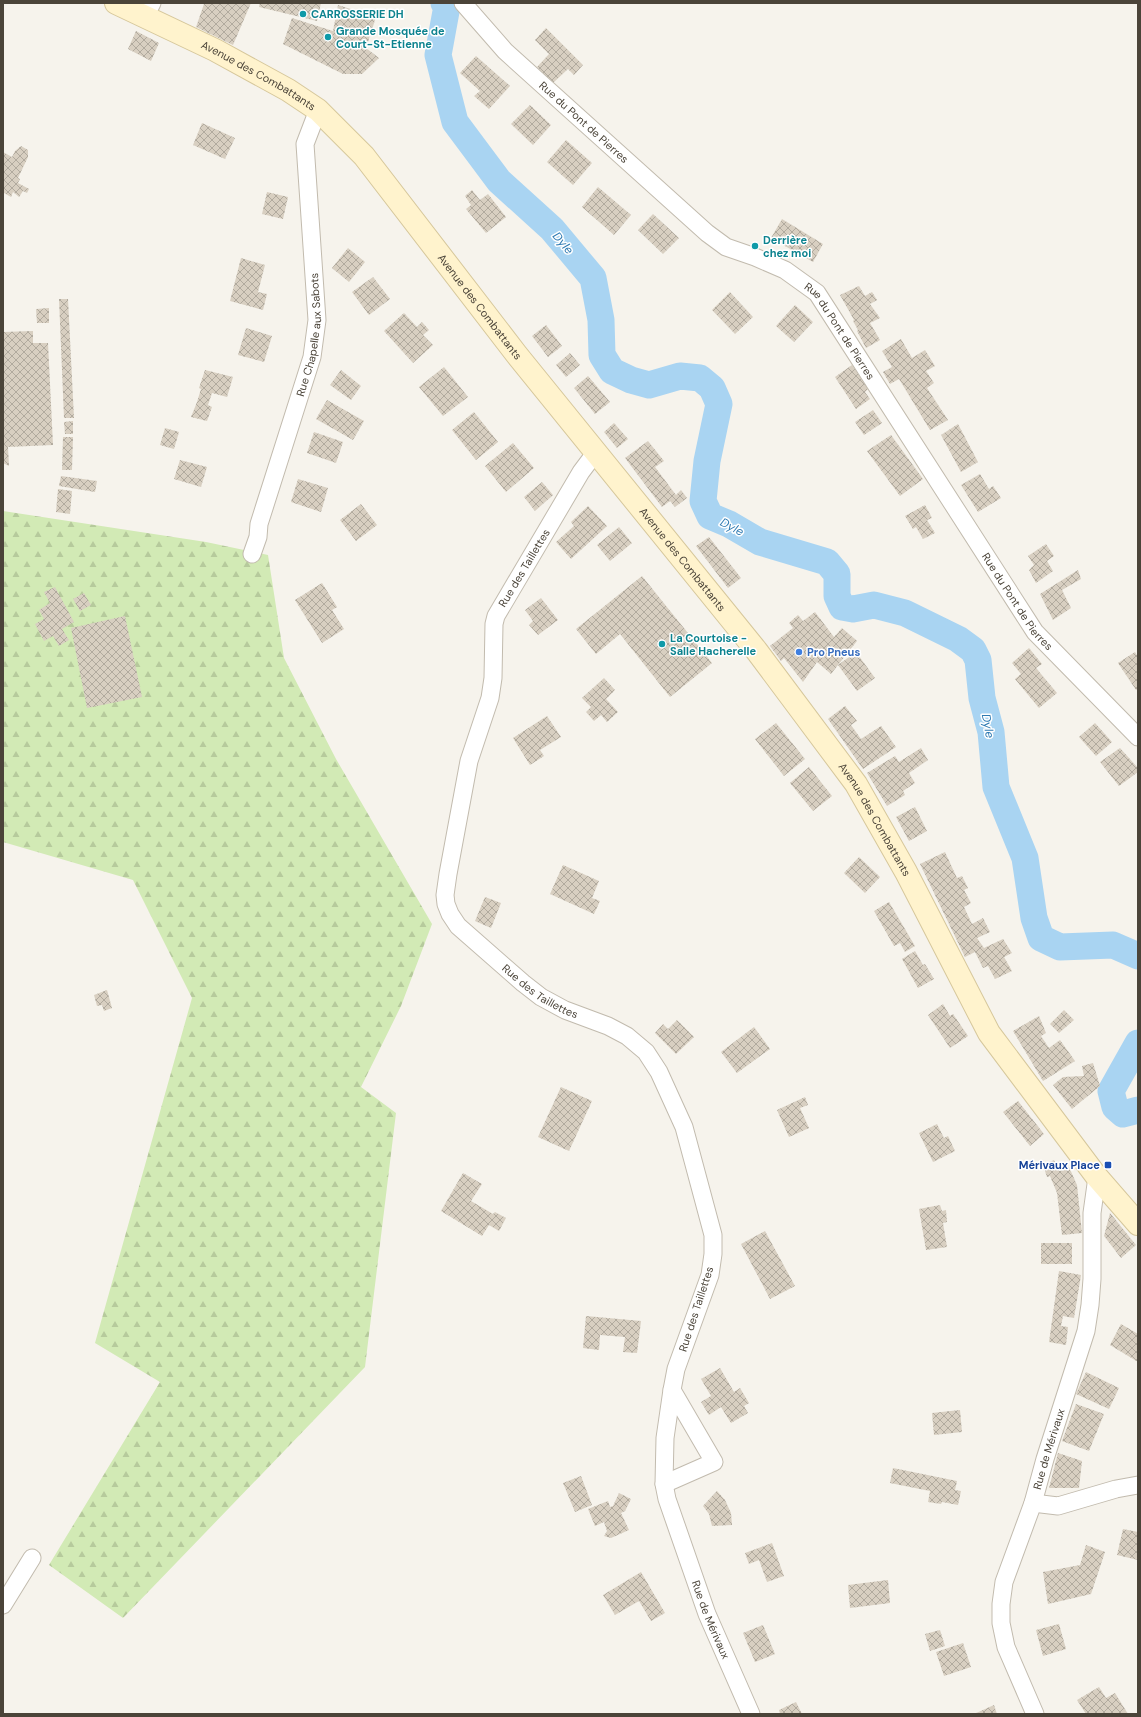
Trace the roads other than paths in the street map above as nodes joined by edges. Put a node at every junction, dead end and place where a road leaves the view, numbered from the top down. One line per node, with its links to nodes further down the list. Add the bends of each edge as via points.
1 (116, 3): 3 (main road, Avenue des Combattants)
2 (463, 3): 7 (street, Rue du Pont de Pierres, via 505,51 706,233 726,247 785,270 817,293 1035,632)
3 (149, 10): 4 (main road, Avenue des Combattants)
4 (318, 110): 5 (main road, Avenue des Combattants, via 364,156); 6 (street, Rue Chapelle aux Sabots, via 305,144 317,320 312,357 259,524)
5 (596, 452): 8 (main road, Avenue des Combattants, via 756,650 856,784 906,872 989,1032); 10 (street, Rue des Taillettes, via 573,485 496,616 490,698 469,761 445,895 450,914 458,926 522,983 565,1010 627,1036 646,1052 659,1072 684,1127 713,1235 710,1275 676,1369)
6 (252, 554)
7 (1138, 737)
8 (1097, 1177): 9 (main road, Avenue des Combattants); 13 (street, Rue de Mérivaux, via 1092,1213 1092,1279 1086,1331)
9 (1138, 1224)
10 (672, 1390): 11 (street, Rue des Taillettes, via 665,1438); 11 (street, via 714,1462)
11 (664, 1484): 14 (street, Rue des Taillettes)
12 (1138, 1485): 13 (street, via 1058,1506)
13 (1033, 1503): 18 (street, Rue de Mérivaux, via 1004,1582 1000,1623 1006,1647)
14 (675, 1523): 17 (street, Rue de Mérivaux, via 707,1614)
15 (32, 1558): 16 (street)
16 (3, 1605)
17 (751, 1714)
18 (1035, 1714)

